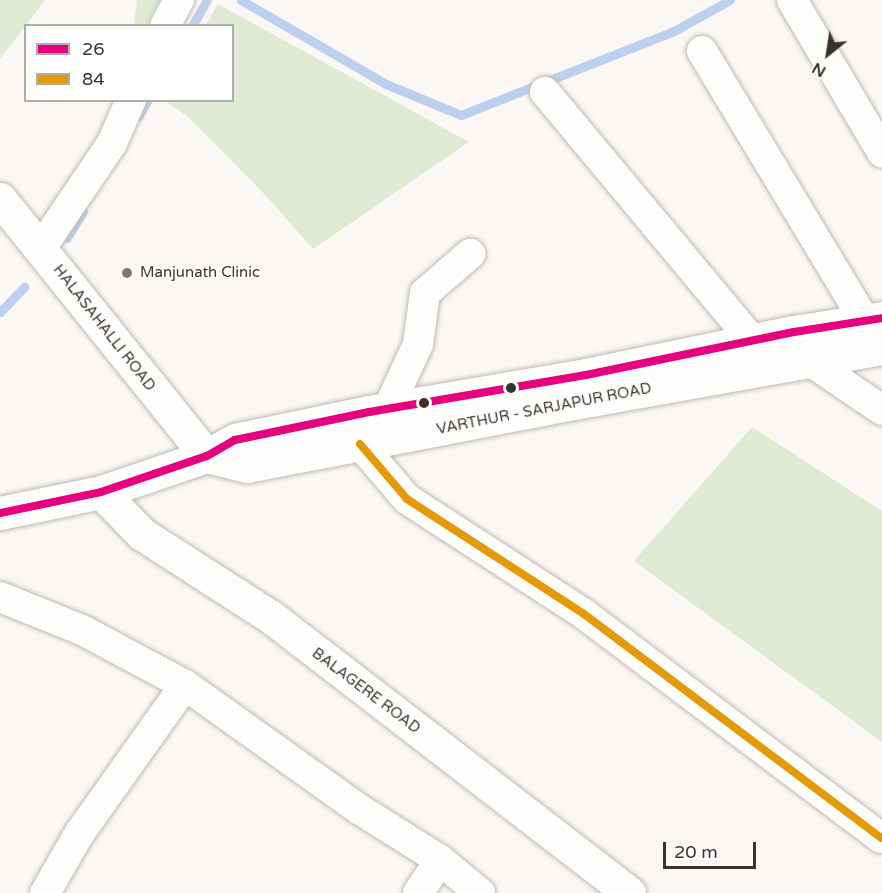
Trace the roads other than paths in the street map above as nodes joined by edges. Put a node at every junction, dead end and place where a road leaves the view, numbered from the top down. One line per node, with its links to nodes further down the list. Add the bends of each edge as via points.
1 (179, 0): 3 (street)
2 (792, 0): 7 (street)
3 (166, 24)
4 (702, 51): 11 (street)
5 (545, 92): 12 (street)
6 (129, 102): 9 (street, via 112,143)
7 (882, 152)
8 (0, 199): 9 (main road, HALASAHALLI ROAD)
9 (41, 248): 17 (main road, HALASAHALLI ROAD)
10 (470, 254): 14 (street, via 425,293 418,344)
11 (875, 334): 12 (main road, VARTHUR - SARJAPUR ROAD, via 794,332); 13 (main road, VARTHUR - SARJAPUR ROAD)
12 (753, 342): 14 (main road, VARTHUR - SARJAPUR ROAD)
13 (810, 361): 15 (street); 16 (main road, VARTHUR - SARJAPUR ROAD)
14 (388, 409): 17 (main road, VARTHUR - SARJAPUR ROAD, via 235,440)
15 (882, 410)
16 (360, 444): 17 (main road, VARTHUR - SARJAPUR ROAD, via 246,466); 22 (street, via 408,499 584,614)
17 (207, 456): 18 (main road, VARTHUR - SARJAPUR ROAD)
18 (101, 492): 19 (main road, VARTHUR - SARJAPUR ROAD); 27 (main road, BALAGERE ROAD, via 142,534 271,617)
19 (0, 513)
20 (0, 597): 21 (street, via 82,630)
21 (185, 685): 23 (street, via 359,809); 24 (street, via 79,834)
22 (881, 838)
23 (440, 860): 25 (street); 26 (street)
24 (45, 893)
25 (418, 893)
26 (480, 893)
27 (629, 893)

